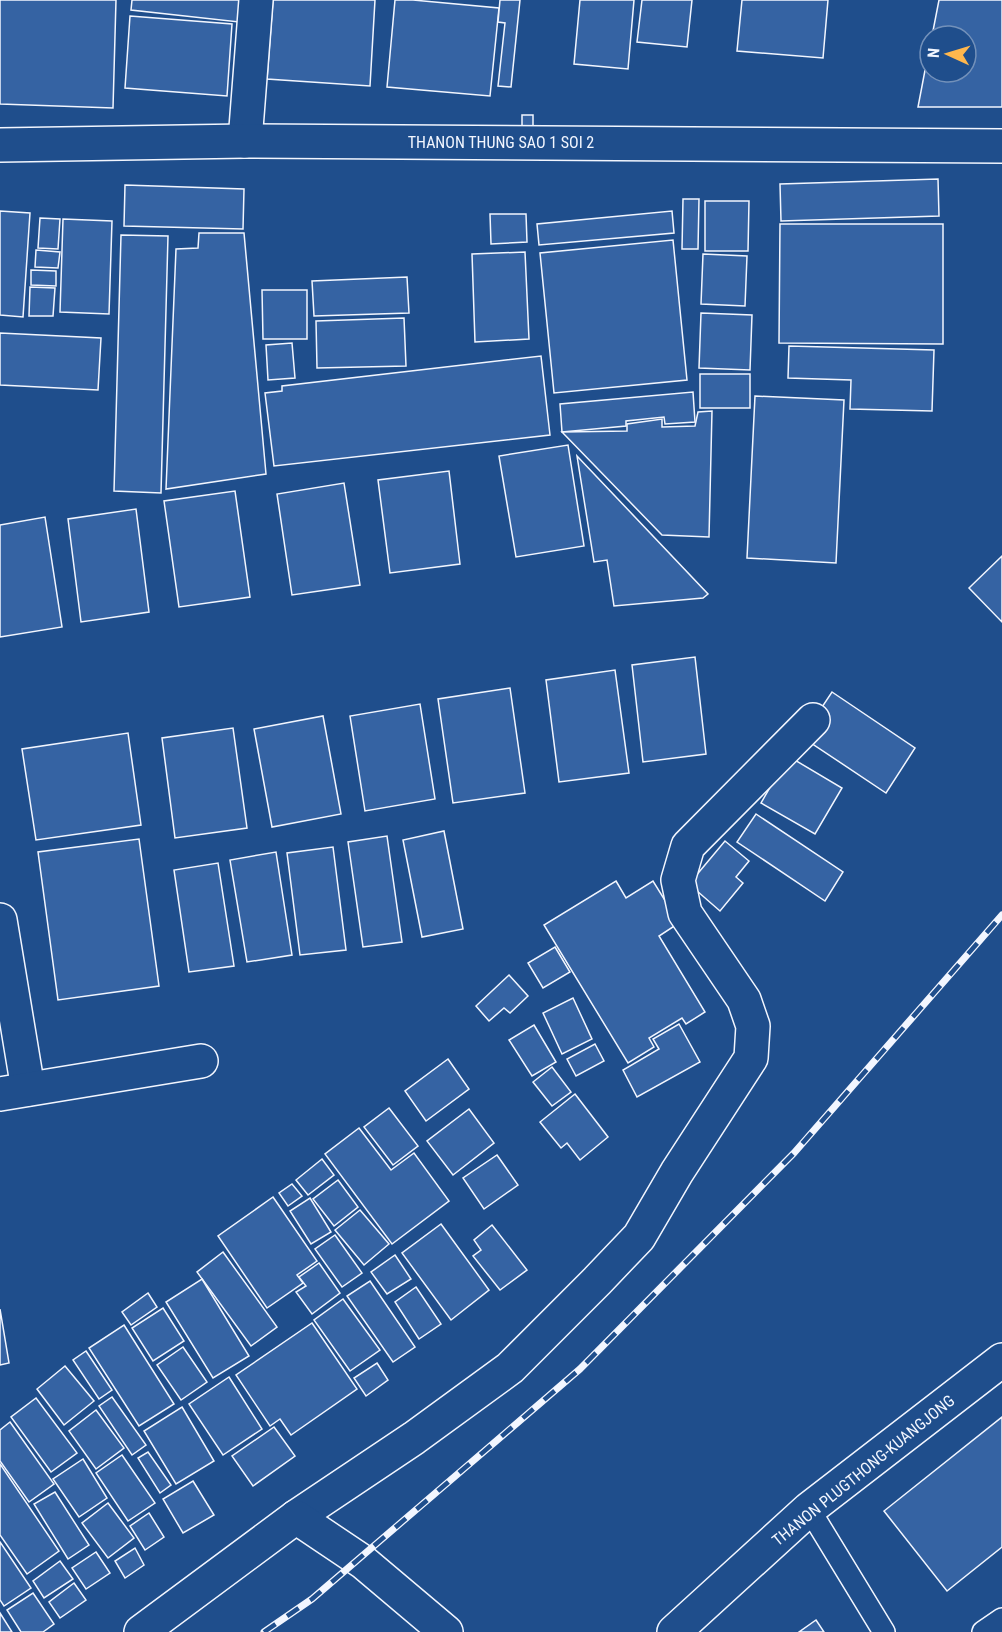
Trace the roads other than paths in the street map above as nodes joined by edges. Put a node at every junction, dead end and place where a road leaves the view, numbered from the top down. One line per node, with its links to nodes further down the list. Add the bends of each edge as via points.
1 (256, 0): 2 (street)
2 (245, 141): 3 (street, THANON THUNG SAO 1 SOI 2); 4 (street, THANON THUNG SAO 1 SOI 2)
3 (0, 145)
4 (1002, 146)
5 (813, 720): 11 (street, via 688,846 678,880 685,913 744,1000 753,1026 751,1058 639,1237 510,1368)
6 (0, 921): 8 (street)
7 (201, 1061): 8 (street)
8 (14, 1092)
9 (1002, 1360): 10 (street, THANON PLUGTHONG-KUANGJONG)
10 (809, 1509): 15 (street, THANON PLUGTHONG-KUANGJONG); 16 (lane)
11 (296, 1517): 13 (street); 14 (street, via 363,1562)
12 (1002, 1619): 17 (lane)
13 (141, 1632)
14 (446, 1632)
15 (674, 1632)
16 (884, 1632)
17 (983, 1632)

